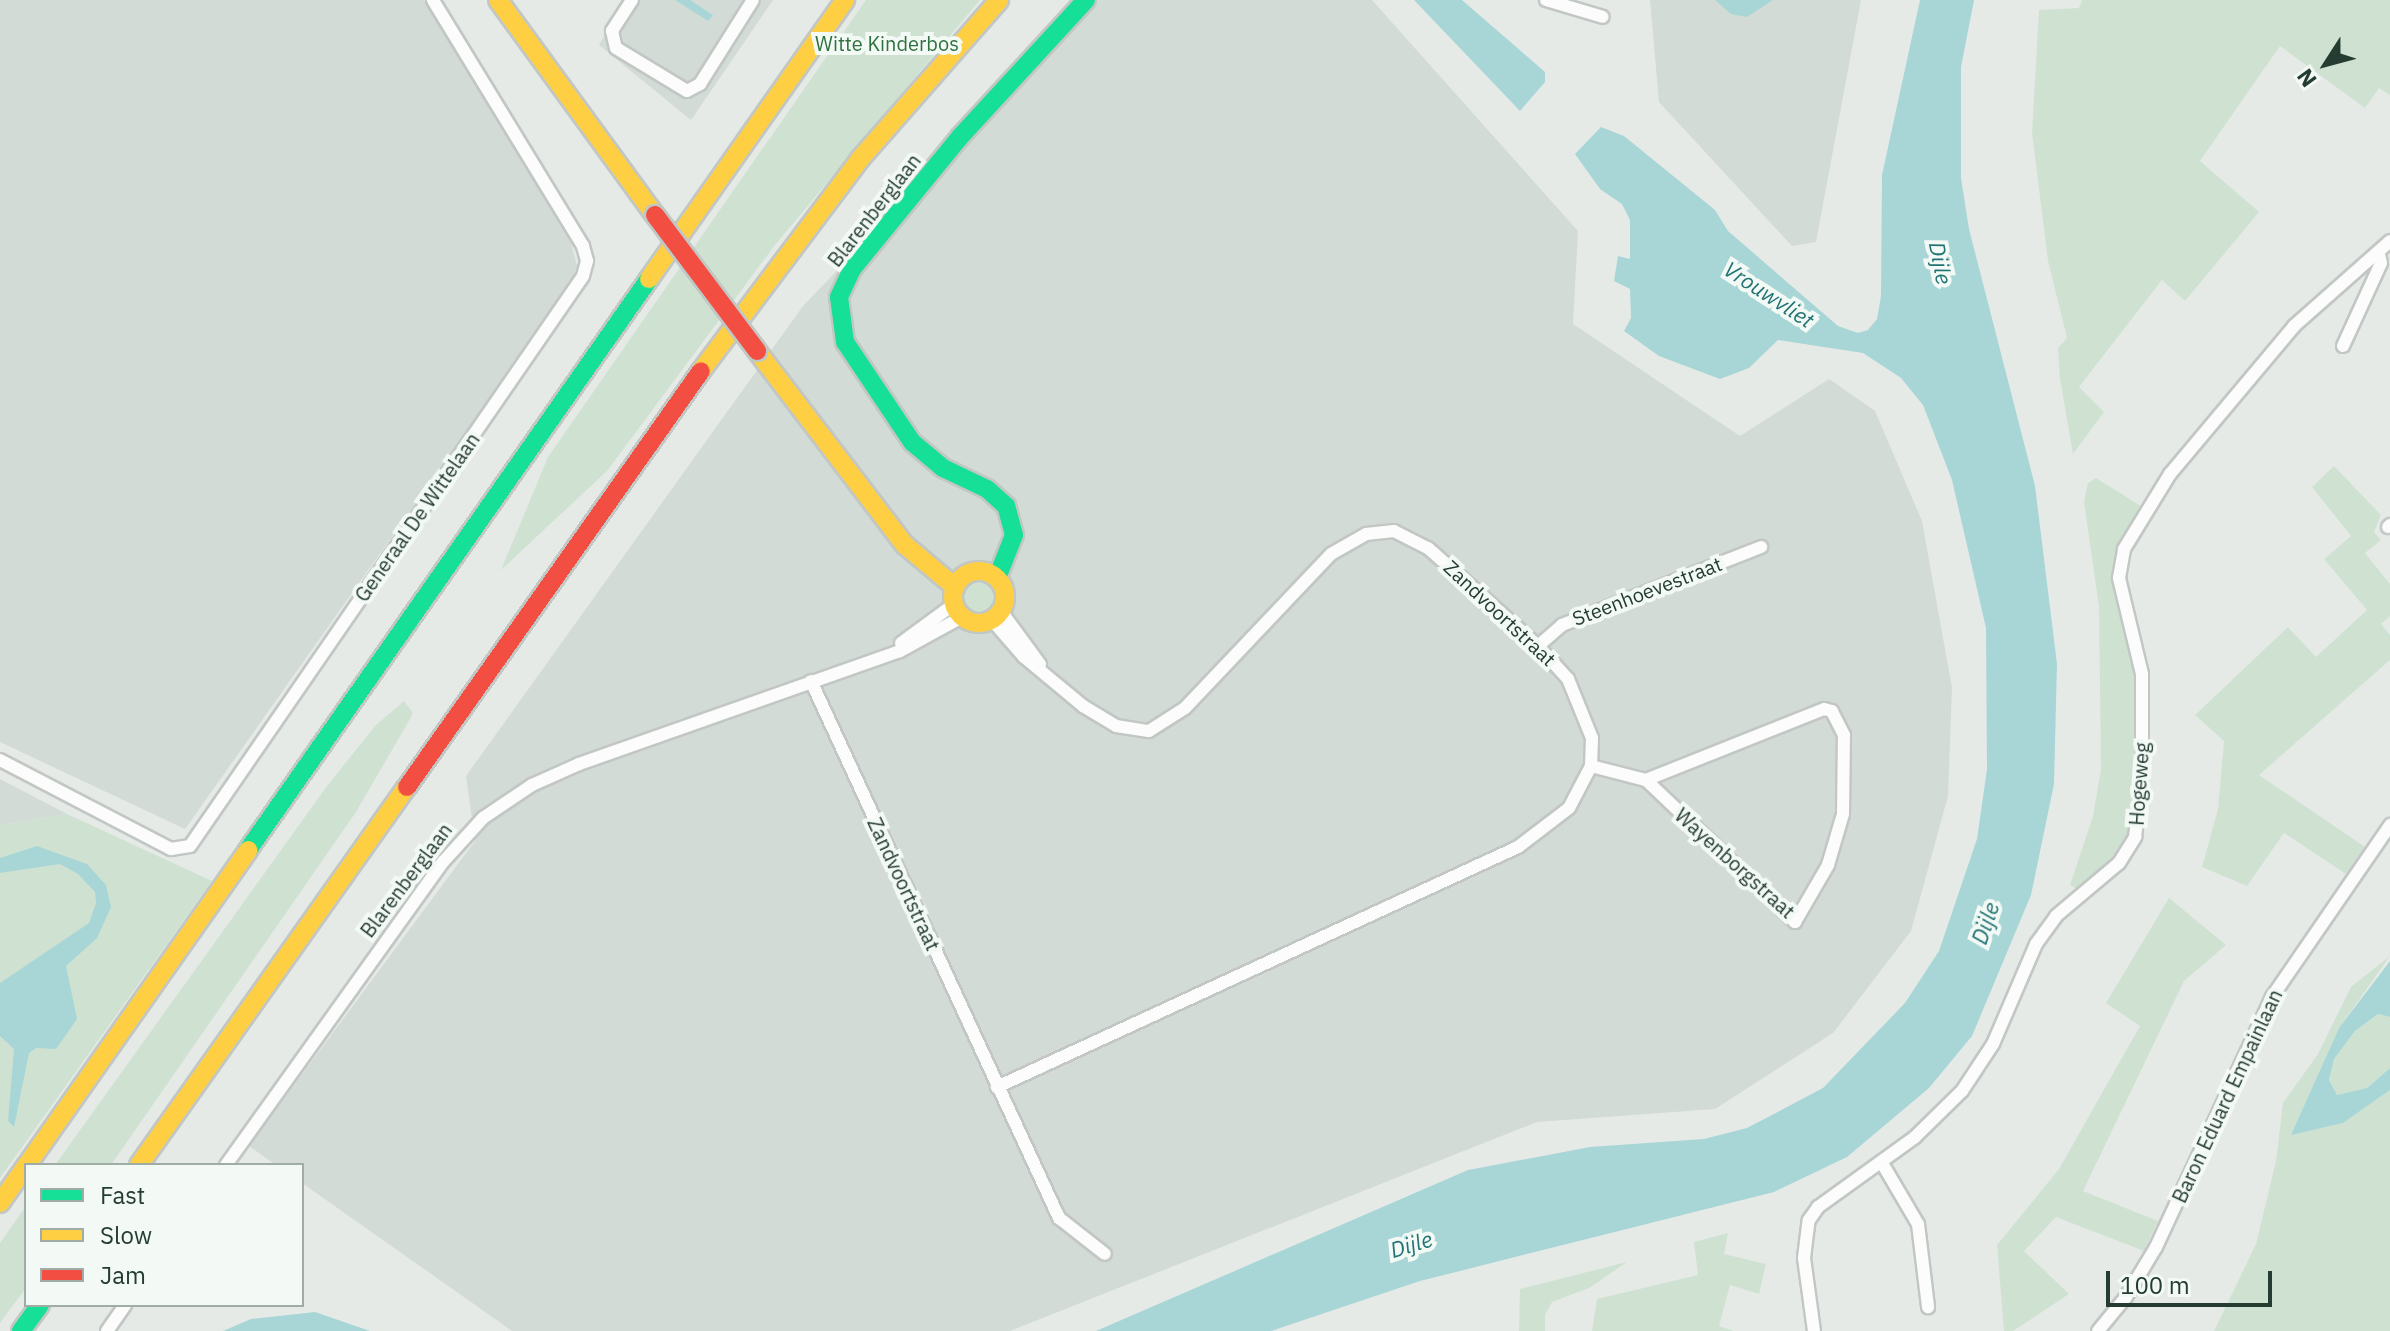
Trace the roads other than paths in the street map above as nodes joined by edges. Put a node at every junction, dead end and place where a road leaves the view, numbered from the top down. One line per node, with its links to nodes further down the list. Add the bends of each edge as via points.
1 (433, 0): 18 (street, Generaal De Wittelaan, via 583,246 583,276 190,846 171,849)
2 (498, 0): 14 (main road, bridge, via 891,525)
3 (632, 0): 4 (street, via 612,31 616,48 687,91 700,84)
4 (753, 0)
5 (845, 0): 23 (main road)
6 (999, 0): 24 (main road, via 860,159 757,292)
7 (1086, 0): 14 (main road, Blarenberglaan, via 960,137 852,269 839,297 841,333 898,424 926,456 1000,498 1011,525 1012,547)
8 (1546, 0): 9 (street)
9 (1603, 17)
10 (2390, 241): 11 (street, Hogeweg)
11 (2379, 254): 12 (street, Hogeweg, via 2381,263); 26 (street, Hogeweg, via 2300,318 2170,474 2124,549 2119,578 2142,674 2142,794 2135,837 2119,863 2056,916 2036,944 1993,1044 1962,1091)
12 (2343, 346)
13 (1761, 547): 16 (street, Steenhoevestraat, via 1562,625)
14 (970, 589): 15 (main road, via 976,623); 15 (main road, via 1004,590); 17 (street, Blarenberglaan, via 881,656)
15 (996, 616): 16 (street, Zandvoortstraat, via 1083,706 1116,726 1149,731 1167,723 1331,554 1348,541 1381,530 1405,534 1428,548)
16 (1538, 646): 19 (street, Zandvoortstraat, via 1568,679 1586,714)
17 (811, 681): 22 (street, Zandvoortstraat); 25 (street, Blarenberglaan, via 579,764 532,785 483,818 443,862)
18 (0, 760)
19 (1591, 766): 20 (street, Wayenborgstraat); 22 (street, via 1569,808 1518,847)
20 (1646, 780): 20 (street, Wayenborgstraat, via 1824,709 1832,711 1844,735 1843,814 1828,865 1795,922)
21 (2390, 825): 36 (street, Baron Eduard Empainlaan, via 2272,997 2149,1261)
22 (997, 1087): 29 (street, Zandvoortstraat, via 1059,1218)
23 (28, 1163)
24 (140, 1163)
25 (227, 1163)
26 (1882, 1163): 32 (street, via 1918,1224); 35 (street, Hogeweg, via 1818,1207 1809,1220 1804,1258)
27 (24, 1169): 28 (main road)
28 (0, 1203)
29 (1105, 1254)
30 (39, 1307): 33 (main road)
31 (124, 1307): 34 (street)
32 (1928, 1307)
33 (21, 1331)
34 (107, 1331)
35 (1814, 1331)
36 (2098, 1331)

